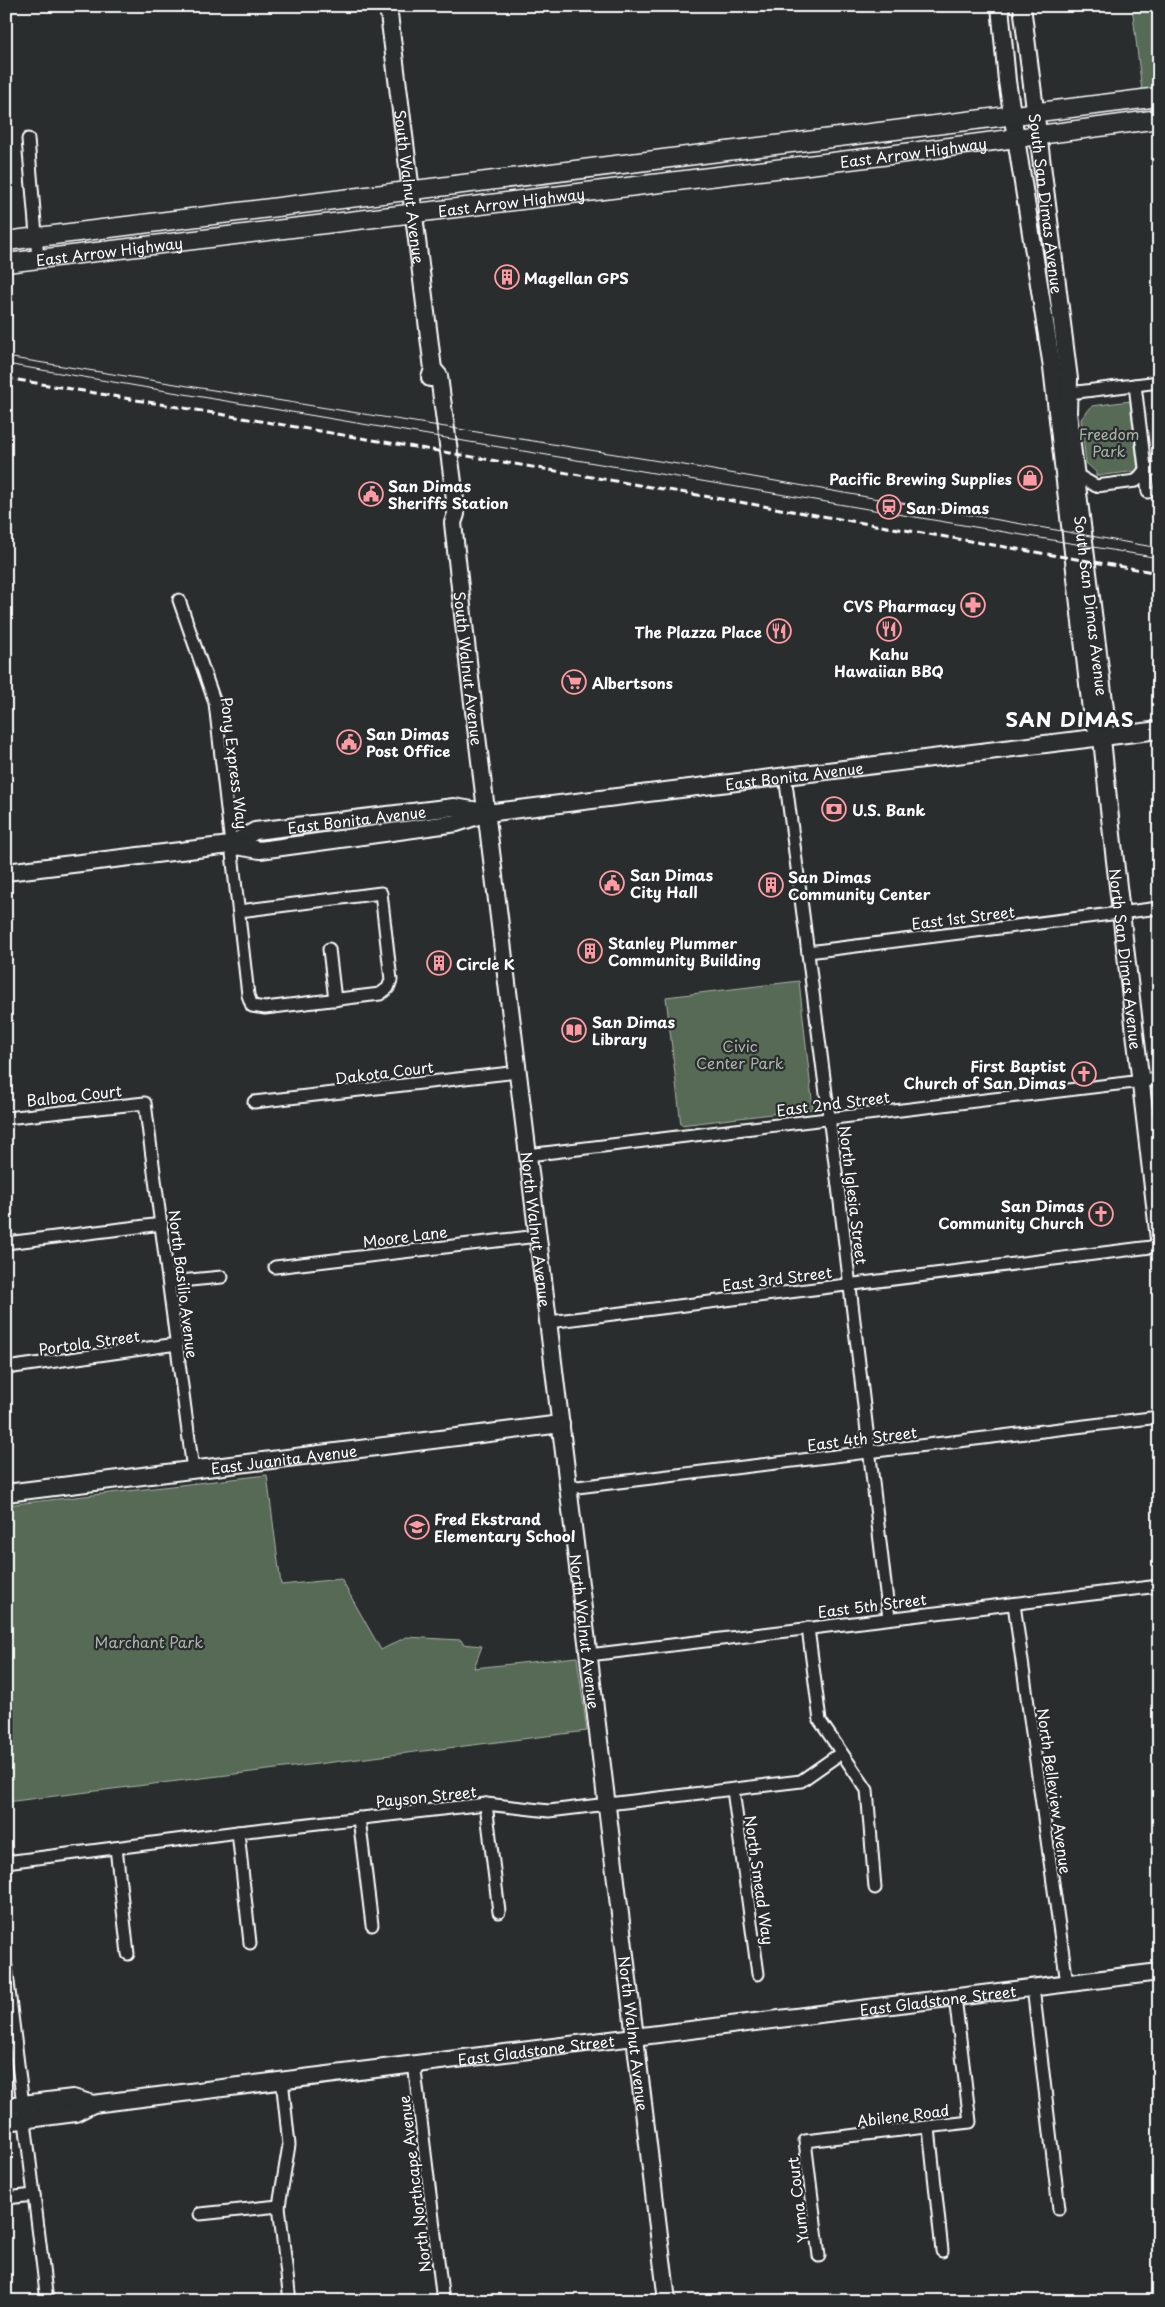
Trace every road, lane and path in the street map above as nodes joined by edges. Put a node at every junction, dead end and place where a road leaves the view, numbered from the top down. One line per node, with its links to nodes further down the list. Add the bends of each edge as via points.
1 (388, 6): 11 (street, South Walnut Avenue)
2 (1000, 6): 6 (street, South San Dimas Avenue)
3 (1022, 6): 5 (street, South San Dimas Avenue)
4 (1159, 97): 5 (main road, East Arrow Highway)
5 (1036, 112): 6 (main road, East Arrow Highway); 8 (street, South San Dimas Avenue)
6 (1012, 115): 9 (street, South San Dimas Avenue); 11 (main road, East Arrow Highway)
7 (1159, 119): 8 (main road, East Arrow Highway)
8 (1039, 134): 9 (main road, East Arrow Highway); 19 (street, South San Dimas Avenue, via 1069,379)
9 (1016, 137): 12 (main road, East Arrow Highway); 19 (street, South San Dimas Avenue, via 1052,367)
10 (28, 139): 13 (street)
11 (409, 191): 12 (street, South Walnut Avenue); 13 (main road, East Arrow Highway)
12 (413, 215): 15 (main road, East Arrow Highway); 28 (street, South Walnut Avenue, via 433,369 430,378 446,515 453,523)
13 (36, 237): 14 (main road, East Arrow Highway); 15 (street)
14 (6, 240)
15 (38, 259): 16 (main road, East Arrow Highway)
16 (6, 263)
17 (1159, 382): 18 (street)
18 (1135, 385): 19 (street); 21 (street)
19 (1062, 394): 22 (street, South San Dimas Avenue, via 1068,413); 26 (street, South San Dimas Avenue, via 1092,719)
20 (1159, 468): 21 (street)
21 (1145, 470): 22 (street, via 1136,480 1096,486); 23 (street)
22 (1076, 475): 26 (street, South San Dimas Avenue, via 1106,717)
23 (1148, 492)
24 (179, 600): 29 (street, Pony Express Way, via 215,702)
25 (1159, 730): 26 (street, East Bonita Avenue)
26 (1102, 738): 27 (street, East Bonita Avenue); 33 (street, North San Dimas Avenue)
27 (785, 776): 28 (street, East Bonita Avenue); 35 (street, North Iglesia Street)
28 (487, 813): 29 (street, East Bonita Avenue, via 456,823 260,850); 37 (street, North Walnut Avenue)
29 (230, 845): 30 (street, East Bonita Avenue); 32 (street, Pony Express Way)
30 (6, 872)
31 (1159, 908): 33 (street, East 1st Street)
32 (239, 910): 36 (street, Pony Express Way, via 252,1006 265,1008); 36 (street, via 381,892 391,980 388,988 380,994)
33 (1121, 912): 35 (street, East 1st Street); 39 (street, North San Dimas Avenue)
34 (329, 949): 36 (street)
35 (808, 952): 43 (street, North Iglesia Street)
36 (335, 1000)
37 (518, 1072): 41 (street, Dakota Court); 44 (street, North Walnut Avenue)
38 (1159, 1079): 39 (street, East 2nd Street)
39 (1142, 1081): 43 (street, East 2nd Street); 47 (street, North San Dimas Avenue)
40 (145, 1102): 42 (street, Balboa Court); 45 (street, North Basilio Avenue)
41 (254, 1102)
42 (6, 1118)
43 (829, 1118): 44 (street, East 2nd Street); 53 (street, North Iglesia Street)
44 (528, 1155): 46 (street, North Walnut Avenue)
45 (162, 1224): 48 (street); 52 (street, North Basilio Avenue)
46 (538, 1236): 50 (street, Moore Lane); 54 (street, North Walnut Avenue)
47 (1159, 1239)
48 (6, 1243)
49 (1159, 1246): 53 (street, East 3rd Street)
50 (275, 1266)
51 (222, 1277): 52 (street)
52 (169, 1282): 55 (street, North Basilio Avenue)
53 (850, 1284): 54 (street, East 3rd Street); 59 (street, North Iglesia Street)
54 (549, 1322): 58 (street, North Walnut Avenue)
55 (177, 1344): 56 (street, Portola Street); 60 (street, North Basilio Avenue)
56 (6, 1368)
57 (1159, 1417): 59 (street, East 4th Street)
58 (561, 1424): 60 (street, East Juanita Avenue); 61 (street, North Walnut Avenue)
59 (870, 1451): 61 (street, East 4th Street); 65 (street, North Iglesia Street)
60 (192, 1470): 62 (street, East Juanita Avenue)
61 (569, 1488): 67 (street, North Walnut Avenue)
62 (6, 1493)
63 (1159, 1586): 64 (street, East 5th Street)
64 (1014, 1604): 65 (street, East 5th Street); 84 (street, North Belleview Avenue)
65 (889, 1618): 66 (street, East 5th Street)
66 (808, 1628): 67 (street, East 5th Street); 68 (street, via 820,1721)
67 (589, 1655): 71 (street, North Walnut Avenue)
68 (841, 1753): 69 (street, Payson Street, via 801,1781); 76 (street, via 867,1790)
69 (733, 1790): 71 (street, Payson Street); 83 (street, North Smead Way)
70 (486, 1804): 71 (street, Payson Street, via 549,1811); 72 (street, Payson Street); 77 (street)
71 (608, 1805): 87 (street, North Walnut Avenue)
72 (359, 1818): 73 (street, Payson Street); 78 (street)
73 (238, 1832): 74 (street, Payson Street); 79 (street)
74 (116, 1848): 75 (street, Payson Street); 80 (street)
75 (6, 1862)
76 (875, 1888)
77 (499, 1912)
78 (372, 1925)
79 (250, 1942)
80 (128, 1954)
81 (6, 1966): 91 (street)
82 (1159, 1972): 84 (street, East Gladstone Street)
83 (758, 1974)
84 (1067, 1983): 85 (street, East Gladstone Street)
85 (1033, 1987): 86 (street, East Gladstone Street); 98 (street)
86 (955, 1997): 87 (street, East Gladstone Street); 93 (street, Abilene Road, via 970,2122)
87 (636, 2036): 88 (street, East Gladstone Street); 105 (street, North Walnut Avenue)
88 (414, 2063): 89 (street, East Gladstone Street); 104 (street, North Northcape Avenue)
89 (282, 2079): 91 (street, East Gladstone Street, via 93,2104 76,2113); 97 (street, via 289,2145)
90 (6, 2106): 91 (street, East Gladstone Street)
91 (24, 2112): 92 (street, East Gladstone Street); 95 (street)
92 (6, 2122)
93 (929, 2128): 94 (street, Abilene Road); 100 (street)
94 (805, 2141): 101 (street, Yuma Court)
95 (34, 2195): 96 (street); 102 (street)
96 (6, 2198)
97 (279, 2206): 99 (street); 103 (street)
98 (1059, 2209)
99 (200, 2214)
100 (942, 2250)
101 (819, 2256)
102 (47, 2301)
103 (290, 2301)
104 (443, 2301)
105 (667, 2301)

